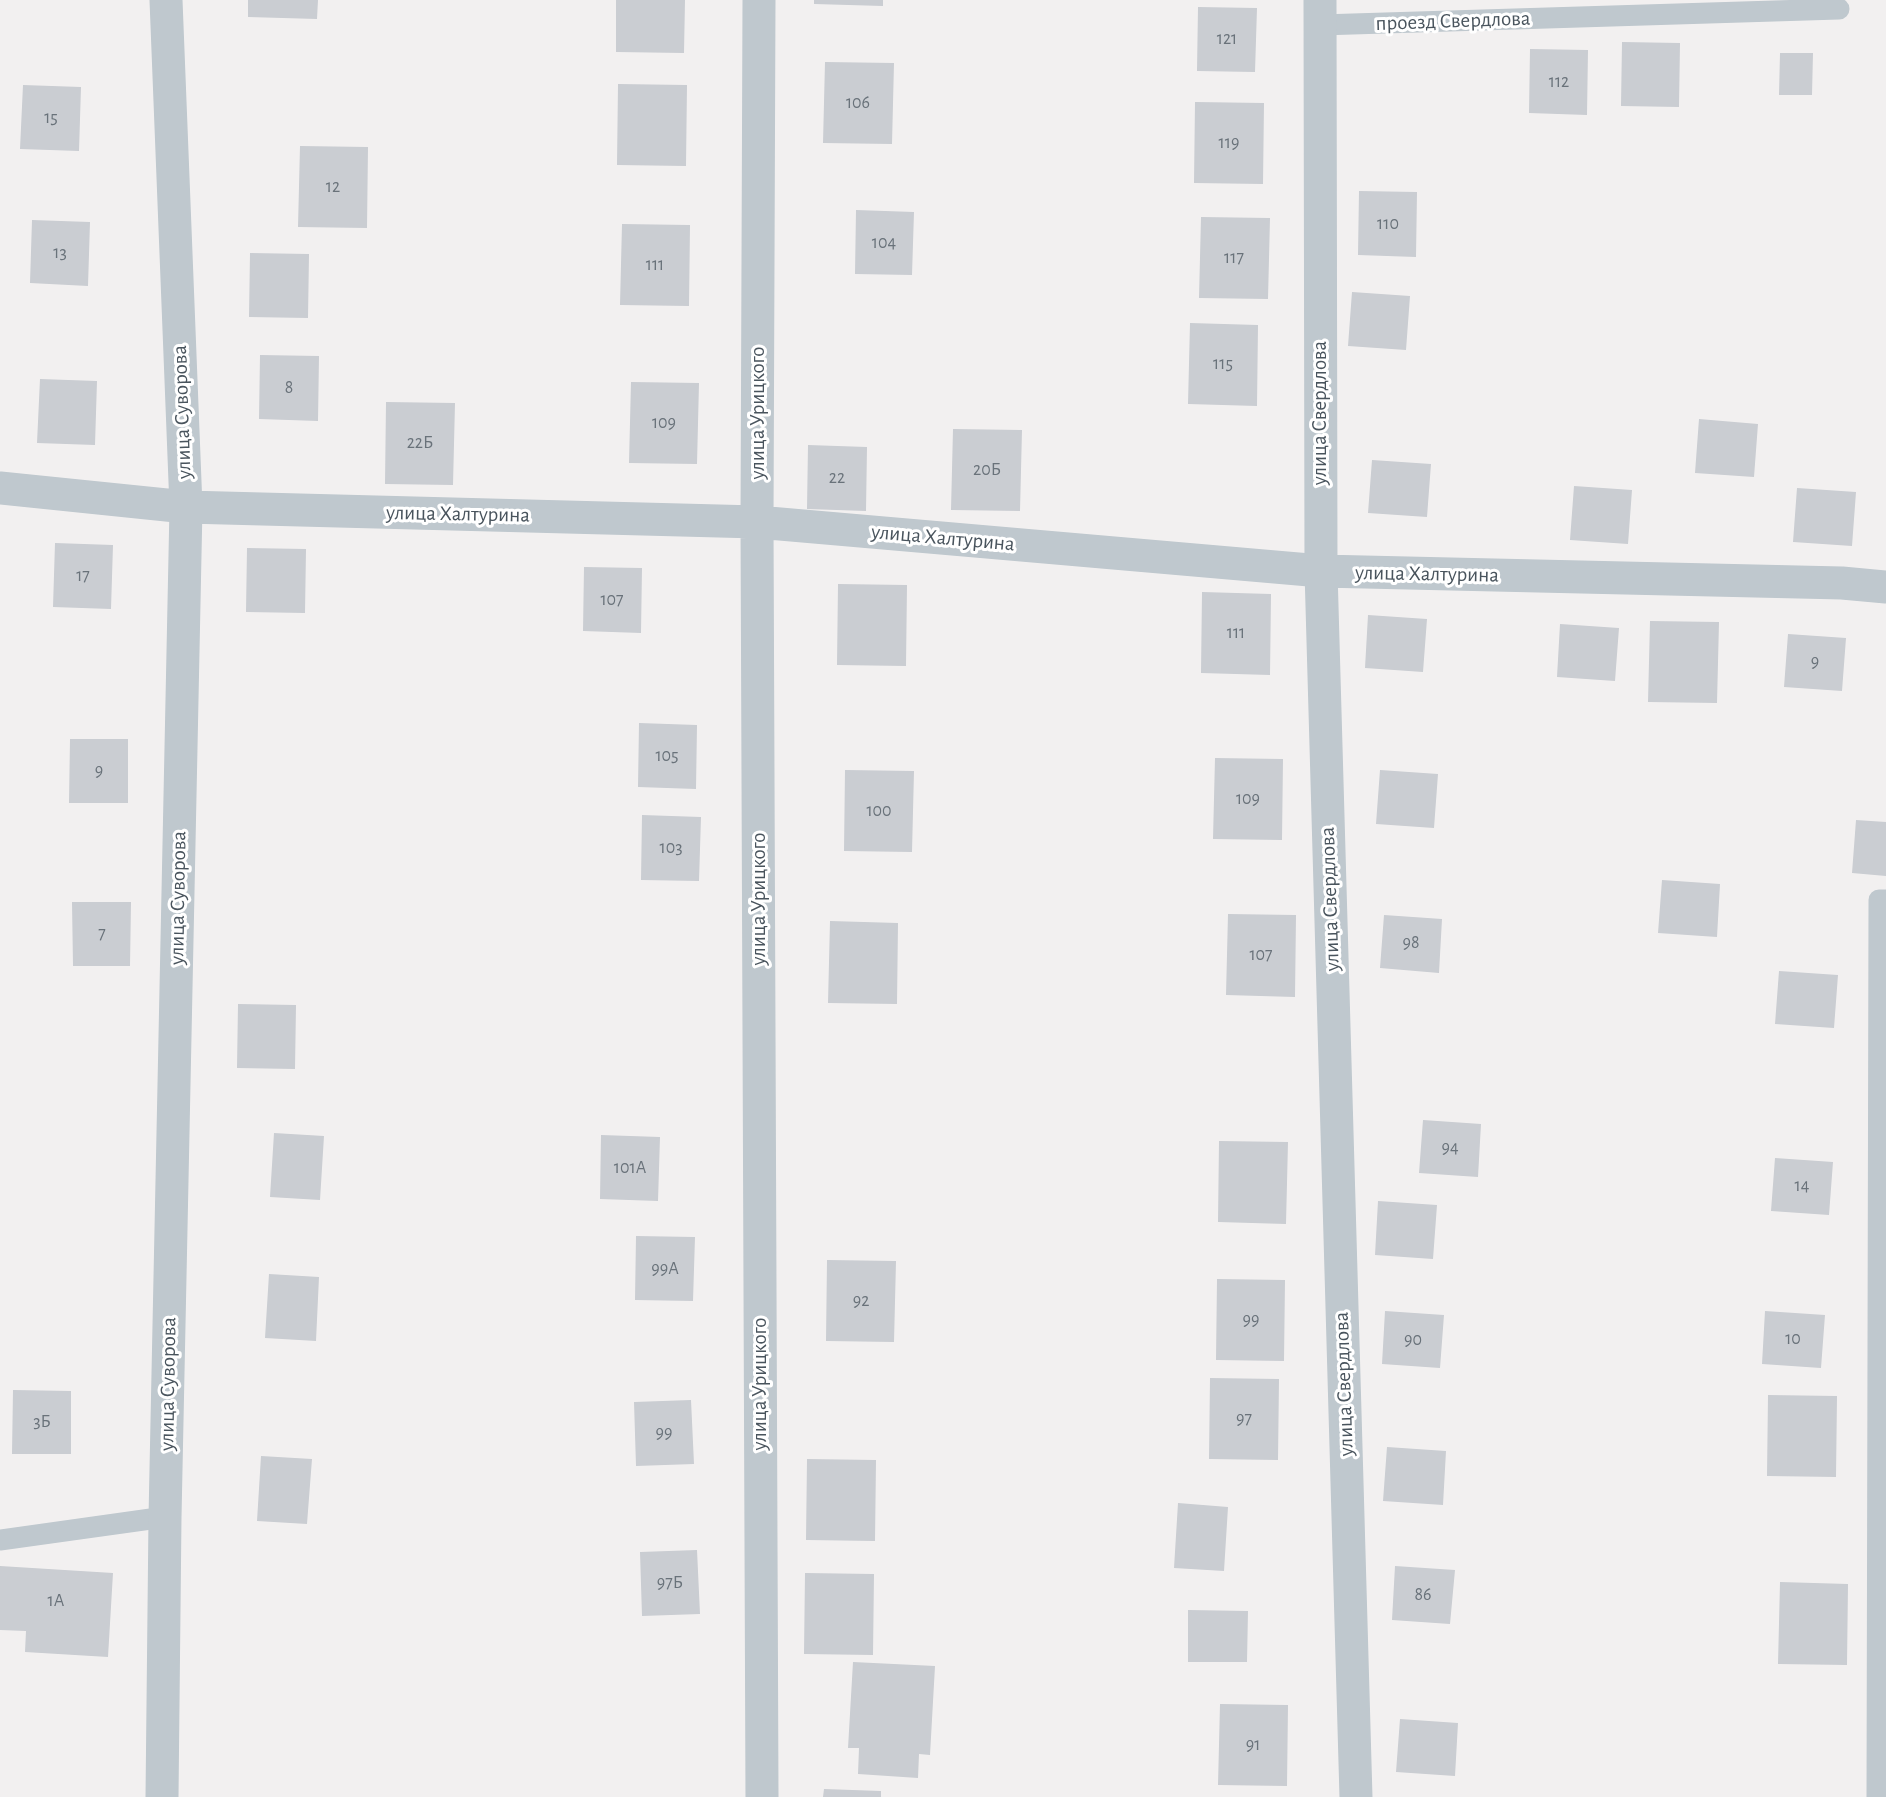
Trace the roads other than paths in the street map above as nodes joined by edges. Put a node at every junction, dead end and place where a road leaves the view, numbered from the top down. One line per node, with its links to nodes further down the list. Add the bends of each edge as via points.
1 (166, 0): 6 (street, улица Суворова)
2 (759, 0): 7 (street, улица Урицкого)
3 (1839, 9): 4 (lane, проезд Свердлова)
4 (1320, 13): 8 (street, улица Свердлова)
5 (0, 488): 6 (street, улица Халтурина)
6 (186, 507): 7 (street, улица Халтурина); 11 (street, улица Суворова)
7 (757, 522): 8 (street, улица Халтурина); 14 (street, улица Урицкого)
8 (1321, 572): 9 (street, улица Халтурина); 15 (street, улица Свердлова)
9 (1886, 587)
10 (1886, 900): 16 (lane, via 1879,900)
11 (165, 1517): 12 (lane); 13 (street, улица Суворова)
12 (0, 1540)
13 (162, 1797)
14 (762, 1797)
15 (1356, 1797)
16 (1877, 1797)

